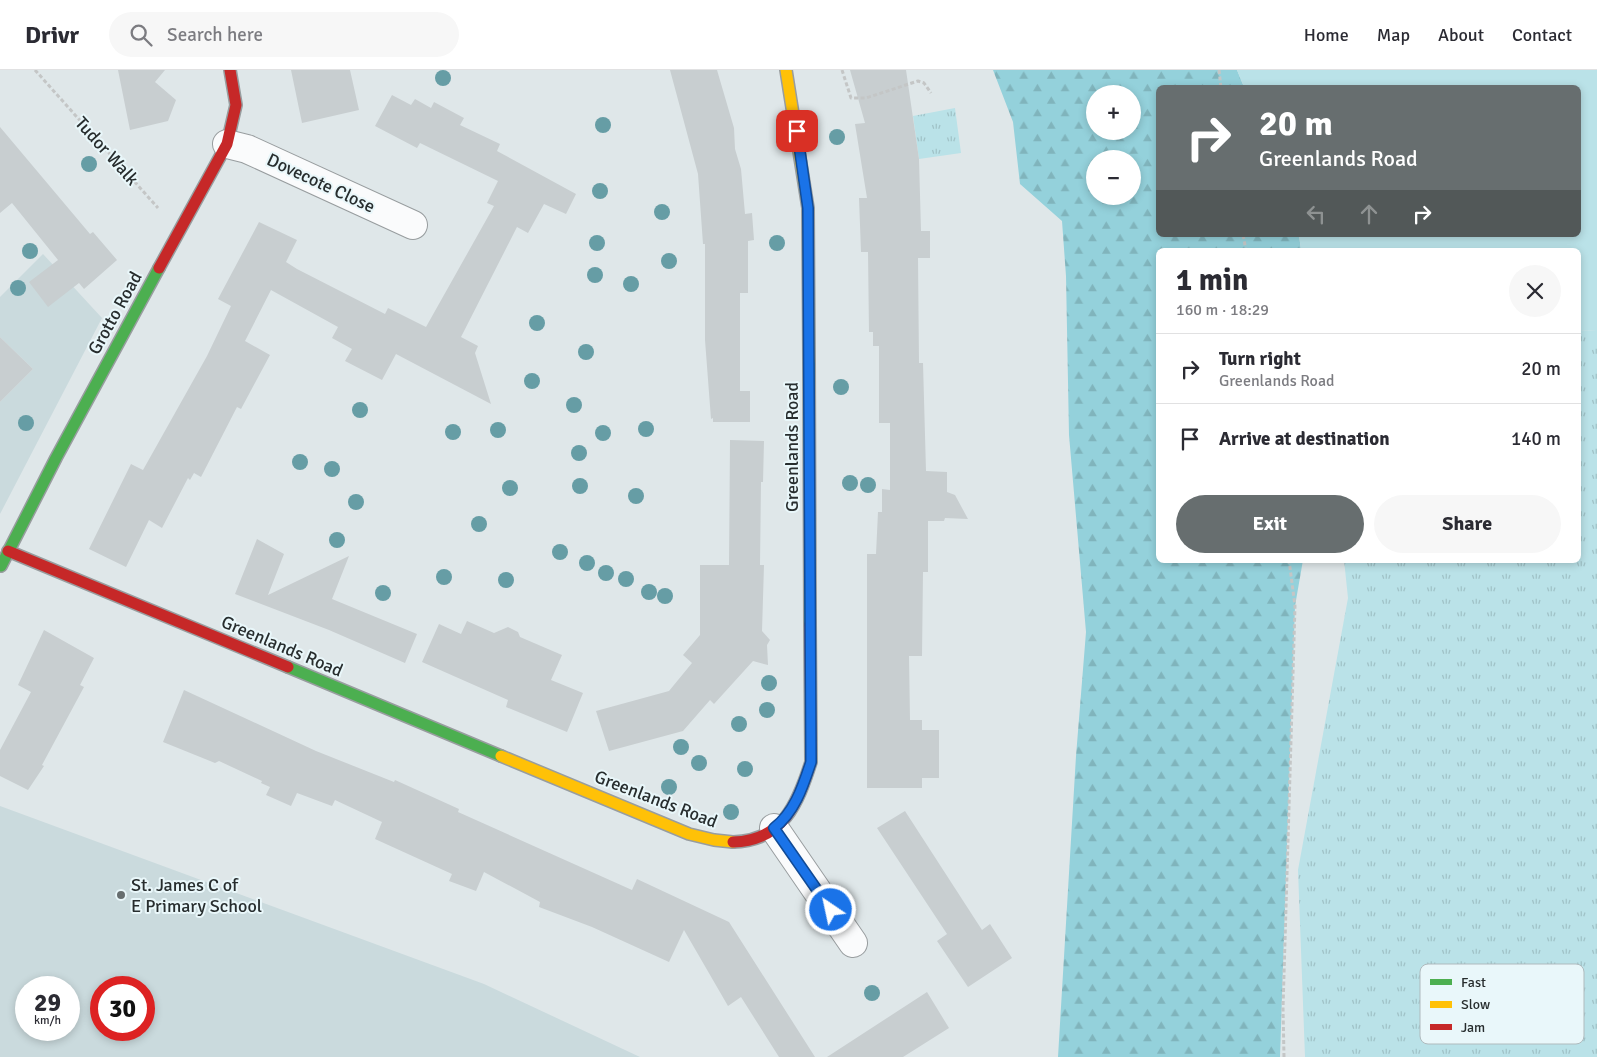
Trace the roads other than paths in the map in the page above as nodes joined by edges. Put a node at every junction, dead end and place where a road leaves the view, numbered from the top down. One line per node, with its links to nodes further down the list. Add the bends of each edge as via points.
1 (230, 70): 3 (street, Grotto Road, via 236,105)
2 (786, 70): 7 (street, Greenlands Road, via 808,208 811,762 801,790 785,819)
3 (227, 144): 4 (street, Dovecote Close, via 247,149); 5 (street, Grotto Road)
4 (413, 225)
5 (8, 551): 6 (street, Grotto Road); 7 (street, Greenlands Road, via 689,834 712,841 740,843)
6 (0, 567)
7 (774, 828): 8 (street)
8 (853, 943)

